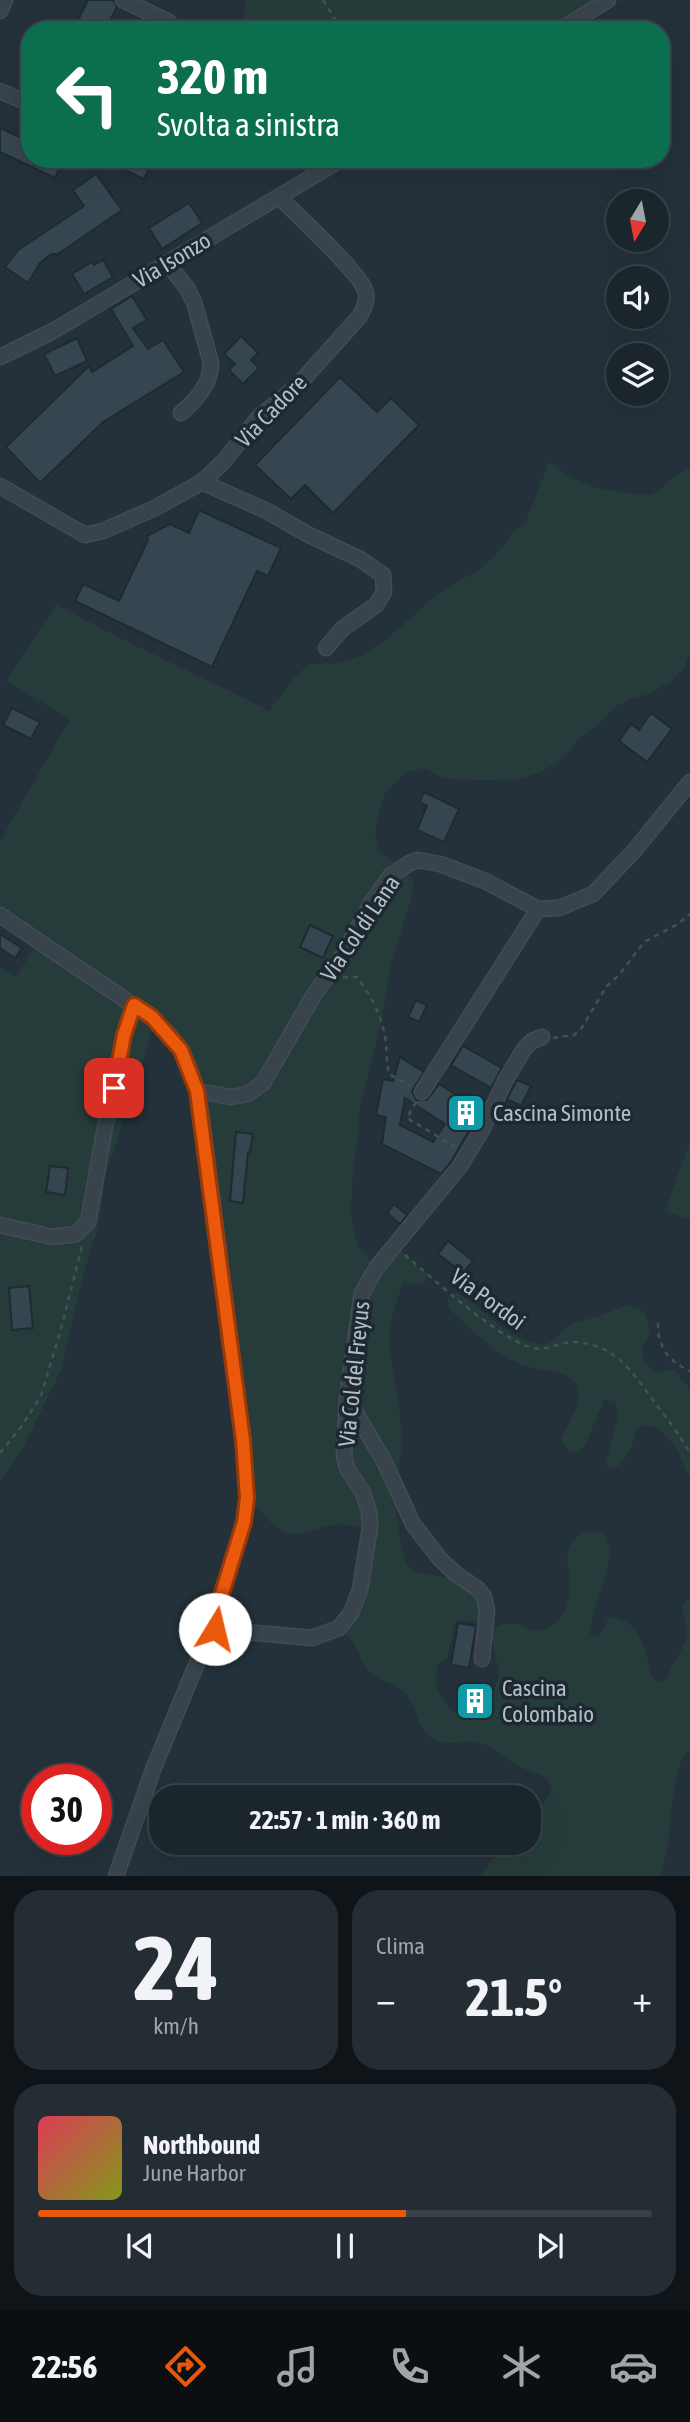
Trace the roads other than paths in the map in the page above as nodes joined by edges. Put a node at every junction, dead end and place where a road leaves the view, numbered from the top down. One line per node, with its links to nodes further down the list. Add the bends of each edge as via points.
1 (5, 0): 4 (street)
2 (123, 0): 5 (street)
3 (608, 0): 6 (street)
4 (0, 10)
5 (167, 21)
6 (574, 21)
7 (0, 91): 8 (street)
8 (21, 100)
9 (327, 168): 10 (street, Via Isonzo)
10 (279, 197): 11 (street, Via Isonzo); 14 (street, Via Cadore, via 352,272 366,290 366,304 298,386 258,418)
11 (167, 263): 12 (street, Via Isonzo); 13 (street, via 194,302 211,363 204,387)
12 (0, 358)
13 (181, 413)
14 (202, 482): 15 (street, Via Cadore, via 155,508 85,535); 16 (street, via 267,511 383,575 384,592 376,605 342,629)
15 (0, 486)
16 (326, 648)
17 (690, 782): 18 (street, via 593,894 559,908)
18 (538, 909): 22 (street, Via Col di Lana, via 440,864 418,860 408,864 390,876 372,902 263,1083 248,1094 231,1097); 23 (street)
19 (0, 915): 20 (street)
20 (134, 1005): 22 (street, via 152,1017 181,1050); 24 (street, via 124,1035 88,1222 76,1234 53,1237)
21 (542, 1037): 25 (street, Via Col del Freyus, via 524,1049 467,1154 377,1267 362,1293)
22 (197, 1091): 26 (street, via 247,1498)
23 (422, 1092)
24 (0, 1225)
25 (346, 1398): 26 (street, Via Col del Freyus, via 344,1456 363,1493 370,1527 360,1590 351,1613 339,1628 312,1638); 27 (street, via 385,1463 413,1524 440,1559 484,1597)
26 (211, 1629): 28 (street)
27 (482, 1659)
28 (116, 1876)

